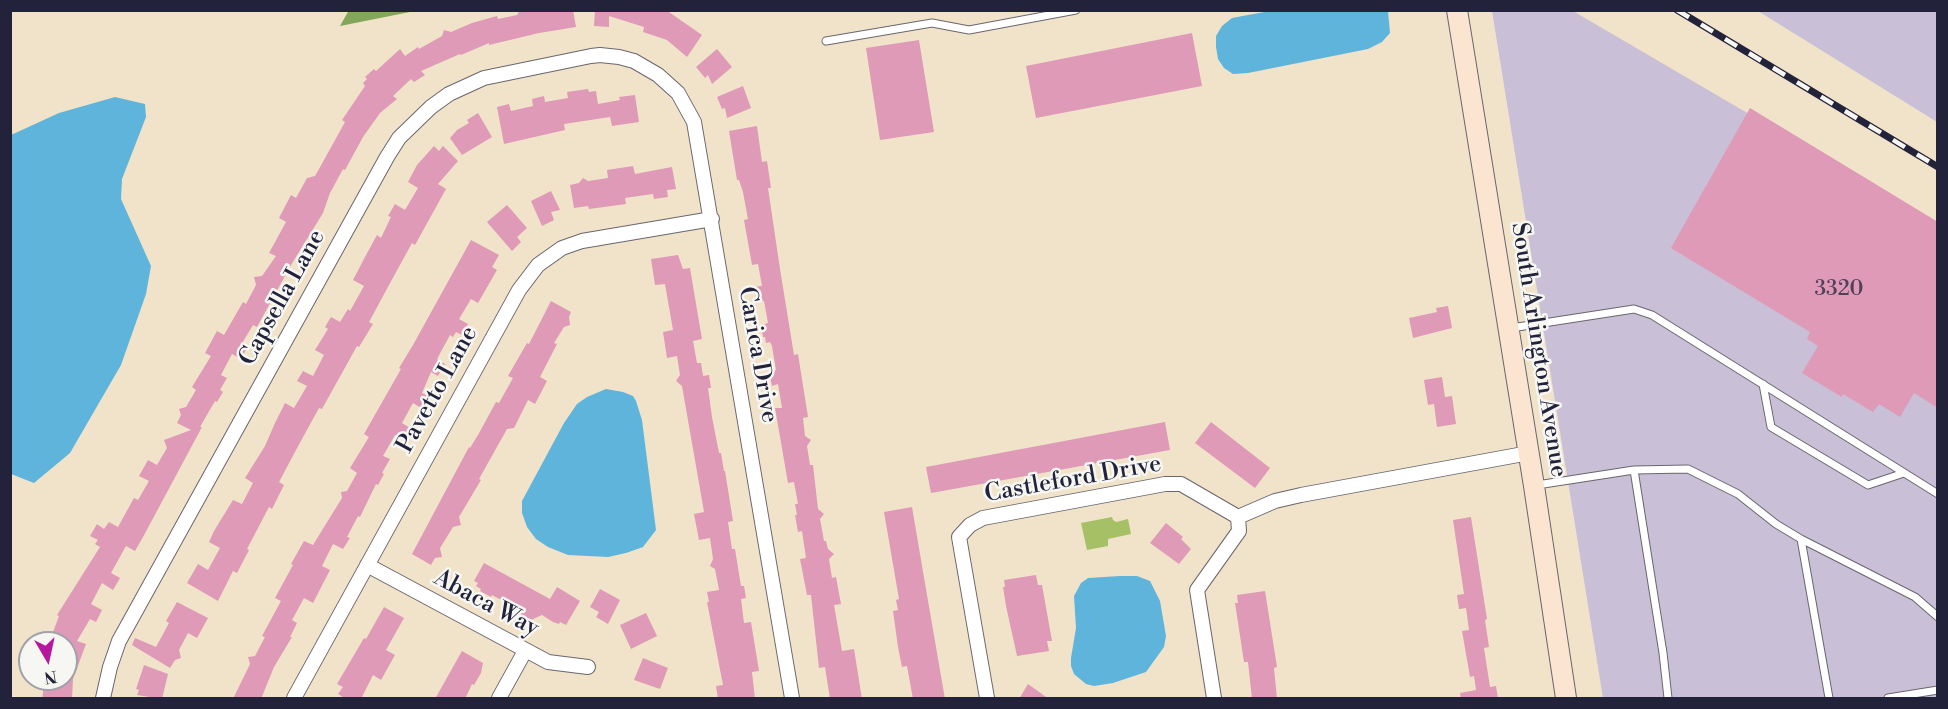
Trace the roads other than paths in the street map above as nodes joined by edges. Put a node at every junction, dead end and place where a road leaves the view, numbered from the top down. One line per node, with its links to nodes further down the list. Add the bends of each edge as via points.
1 (1076, 10): 3 (lane, via 969,30 932,22)
2 (1457, 10): 6 (main road, South Arlington Avenue)
3 (826, 41)
4 (619, 57): 5 (street, Carica Drive, via 658,75 687,106 698,134); 20 (street, Capsella Lane, via 591,56 484,78 449,94 399,138 119,641)
5 (712, 219): 15 (street, Pavetto Lane, via 582,241 562,248 538,265 519,290); 23 (street, Carica Drive)
6 (1509, 329): 7 (lane, via 1634,309 1652,315); 8 (main road, South Arlington Avenue)
7 (1763, 384): 10 (lane); 10 (lane, via 1771,427 1868,485)
8 (1529, 453): 11 (main road, South Arlington Avenue); 13 (street, via 1301,495)
9 (1634, 470): 11 (lane); 14 (lane, via 1688,469 1738,494); 27 (lane)
10 (1904, 473): 12 (lane)
11 (1534, 486): 26 (main road, South Arlington Avenue)
12 (1938, 494)
13 (1238, 517): 24 (street, Castleford Drive, via 1181,484 1165,484 983,518 970,525 959,537); 25 (street, via 1239,531 1197,590)
14 (1801, 539): 16 (lane, via 1915,597); 28 (lane)
15 (368, 565): 17 (street, Abaca Way); 21 (street, Pavetto Lane)
16 (1938, 617)
17 (525, 651): 18 (street, Abaca Way, via 548,662); 22 (street)
18 (588, 668)
19 (1938, 690): 29 (lane)
20 (103, 699)
21 (294, 699)
22 (499, 699)
23 (792, 699)
24 (987, 699)
25 (1214, 699)
26 (1566, 699)
27 (1668, 699)
28 (1828, 699)
29 (1888, 699)

